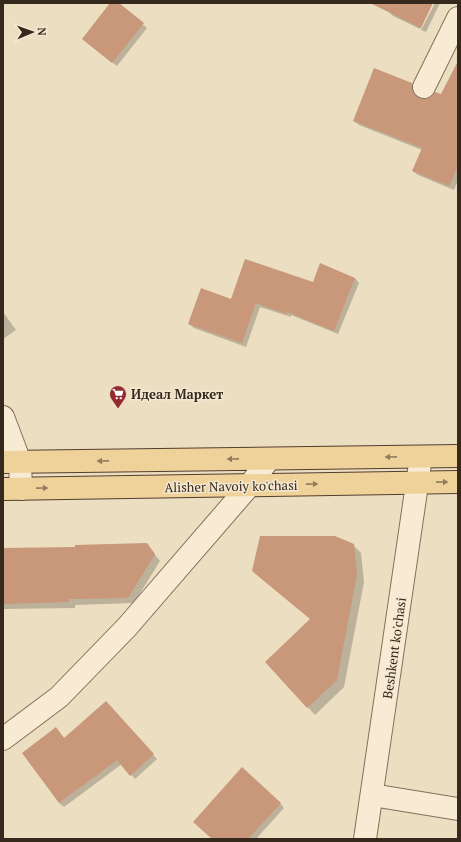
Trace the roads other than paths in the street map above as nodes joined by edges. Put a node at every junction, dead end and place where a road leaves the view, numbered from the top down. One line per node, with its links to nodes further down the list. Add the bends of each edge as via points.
1 (458, 18): 2 (street)
2 (424, 87)
3 (3, 417): 7 (street)
4 (458, 456): 5 (main road, Alisher Navoiy ko'chasi)
5 (421, 457): 6 (main road, Alisher Navoiy ko'chasi, one-way to 6); 8 (street, Beshkent ko'chasi)
6 (269, 459): 7 (main road, Alisher Navoiy ko'chasi, one-way to 7); 10 (street)
7 (12, 462): 11 (street)
8 (418, 482): 9 (main road, Alisher Navoiy ko'chasi, one-way to 9); 10 (main road, Alisher Navoiy ko'chasi, one-way to 8); 13 (street, Beshkent ko'chasi)
9 (458, 482)
10 (249, 486): 11 (main road, Alisher Navoiy ko'chasi, one-way to 10); 12 (street, via 127,627 59,698)
11 (12, 489)
12 (3, 739)
13 (372, 795): 14 (street); 15 (street, Beshkent ko'chasi)
14 (458, 809)
15 (365, 839)

